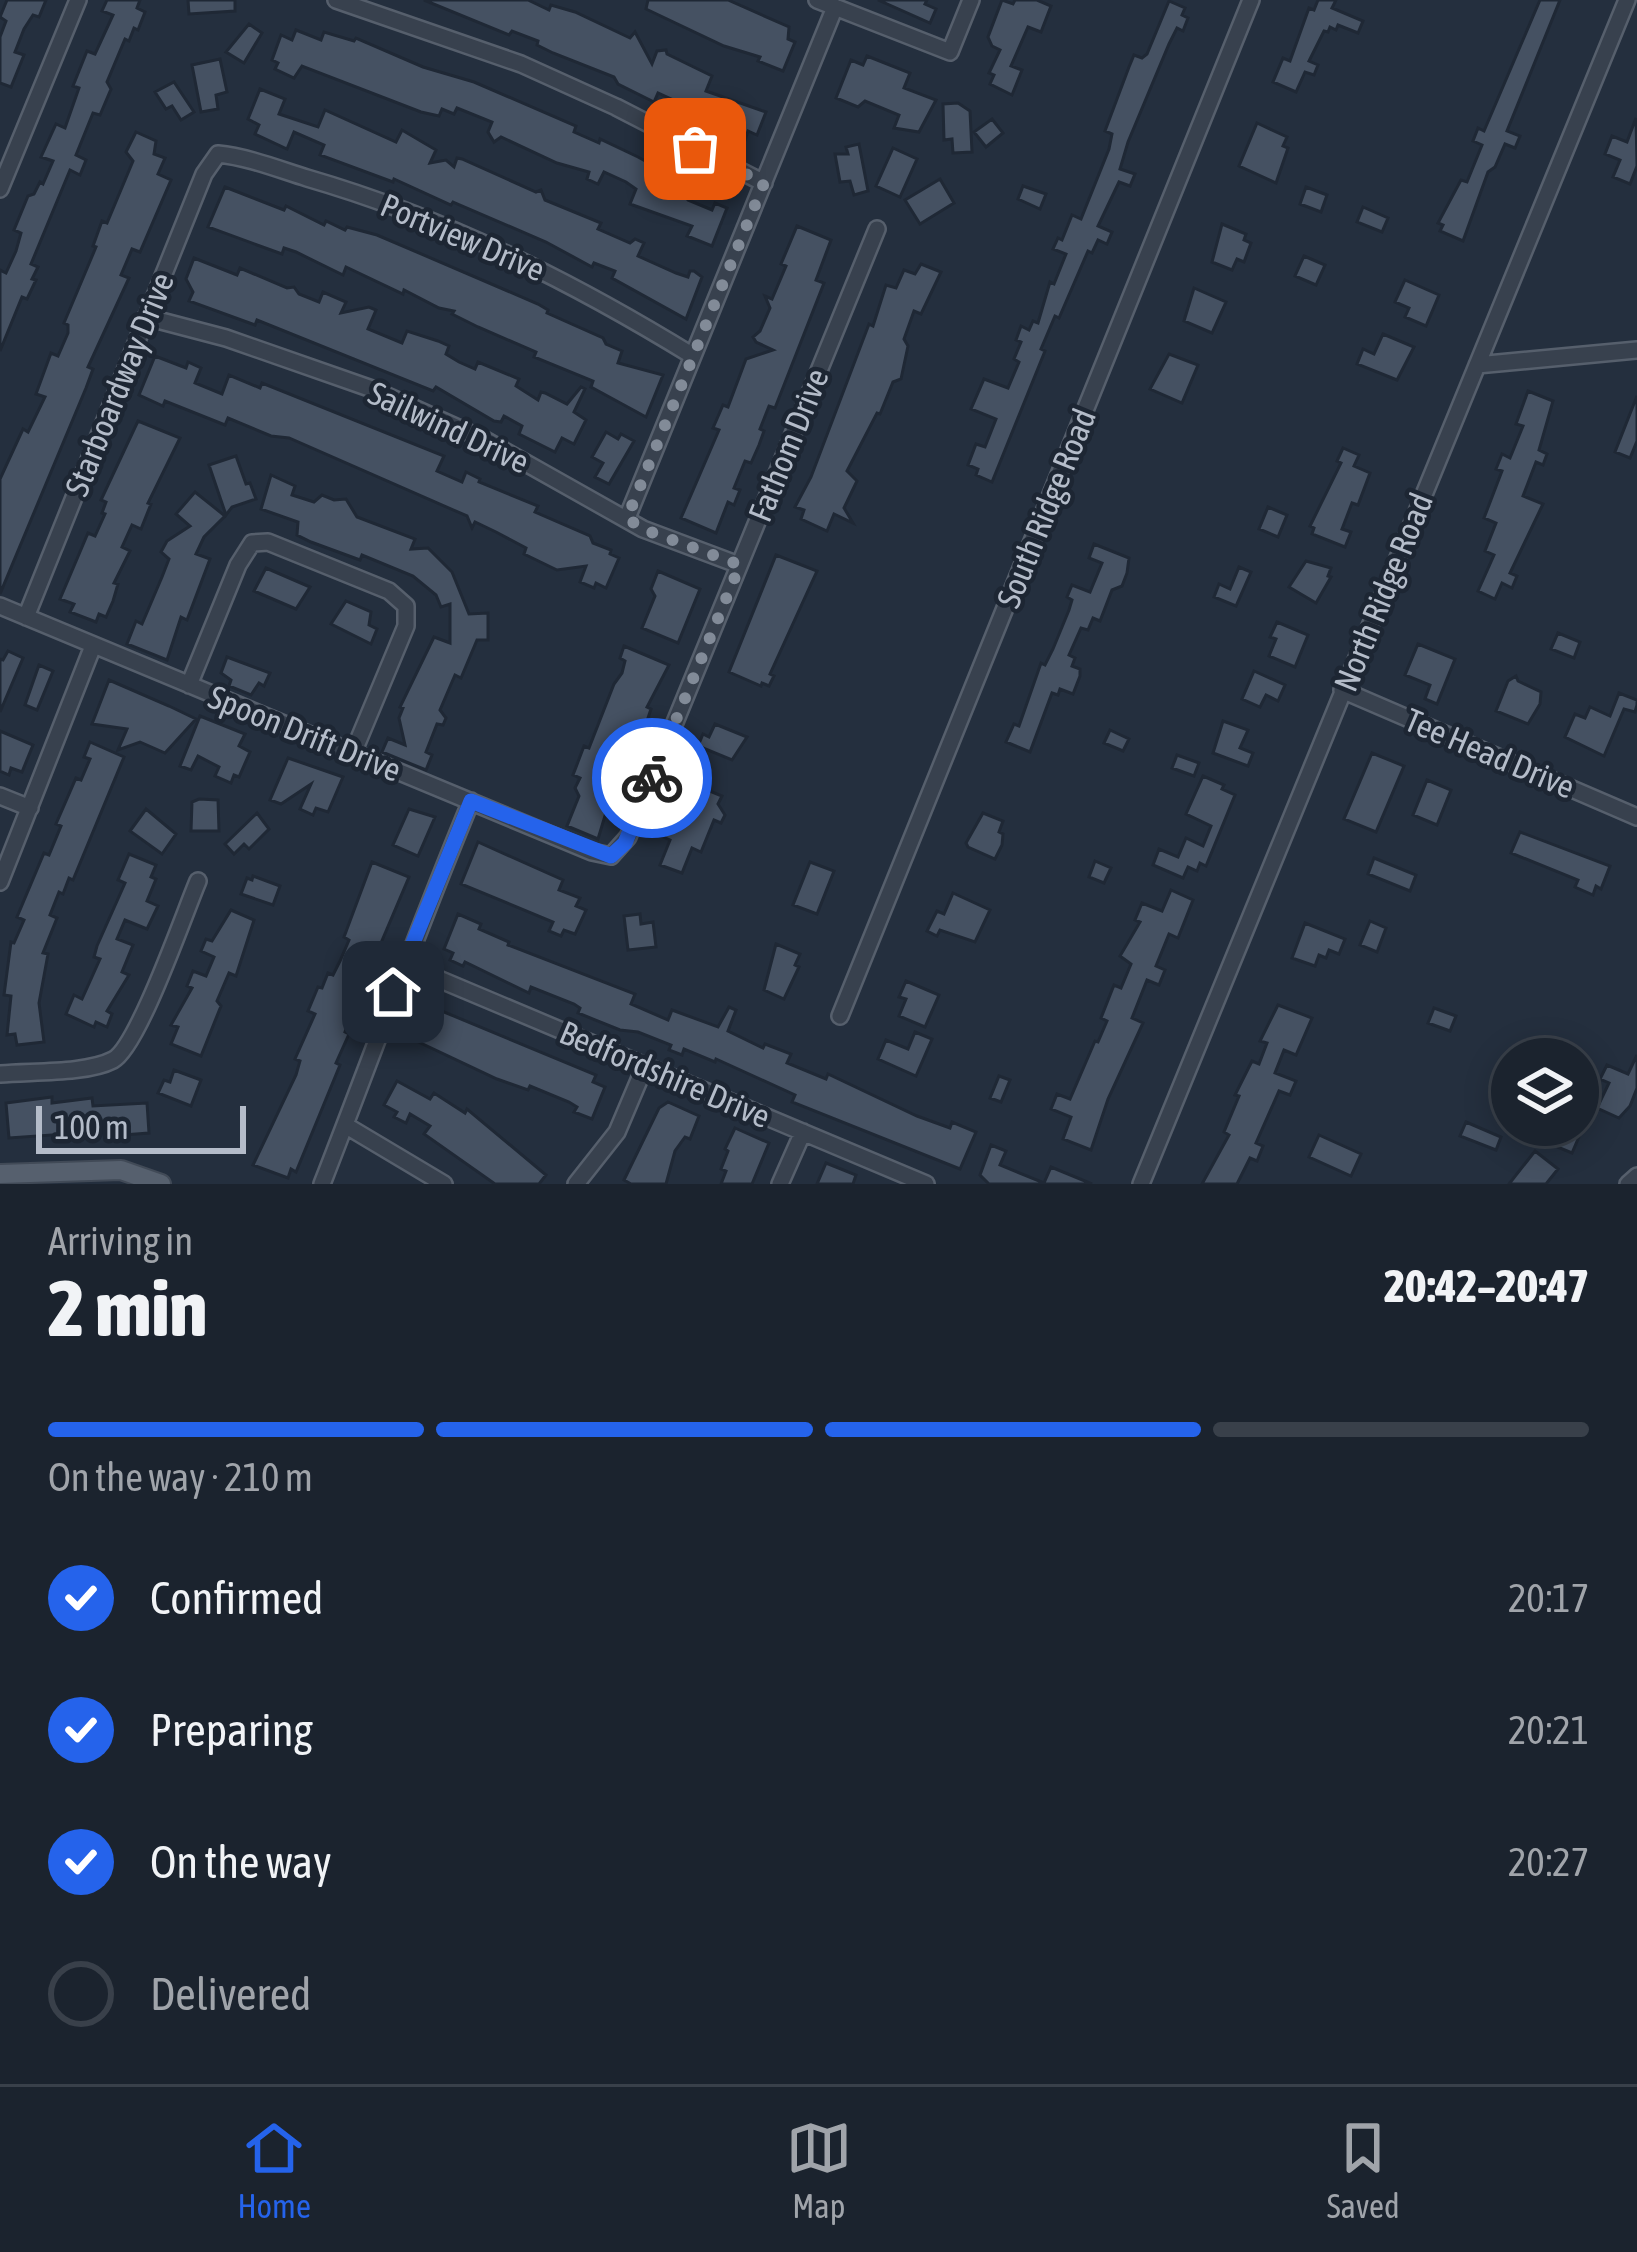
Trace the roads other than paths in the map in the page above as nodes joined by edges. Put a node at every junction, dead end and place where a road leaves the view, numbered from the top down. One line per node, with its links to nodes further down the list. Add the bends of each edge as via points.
1 (78, 0): 10 (street)
2 (336, 0): 9 (street, via 521,64)
3 (817, 0): 7 (street)
4 (971, 0): 7 (street, via 950,52)
5 (1252, 0): 32 (street, South Ridge Road)
6 (1628, 0): 15 (street, North Ridge Road)
7 (836, 7): 9 (street)
8 (218, 154): 12 (street, Starboardway Drive); 14 (street, Portview Drive, via 466,234)
9 (764, 183): 14 (street)
10 (0, 189)
11 (877, 230): 17 (street, Fathom Drive)
12 (146, 317): 16 (street, Sailwind Drive, via 390,396); 19 (street, Starboardway Drive)
13 (1637, 350): 15 (street)
14 (693, 356): 16 (street)
15 (1477, 365): 22 (street, North Ridge Road)
16 (627, 518): 17 (street, Sailwind Drive)
17 (740, 565): 28 (street, Fathom Drive, via 628,837)
18 (0, 606): 19 (street, Spoon Drift Drive)
19 (26, 617): 20 (street, Spoon Drift Drive)
20 (93, 646): 21 (street, Spoon Drift Drive); 26 (street)
21 (189, 685): 23 (street, Spoon Drift Drive); 23 (street, via 252,543 268,542 369,583 399,597 407,615)
22 (1342, 690): 27 (street, Tee Head Drive); 45 (street, North Ridge Road)
23 (353, 753): 25 (street, Spoon Drift Drive)
24 (0, 796): 26 (street)
25 (471, 801): 28 (street, Spoon Drift Drive); 31 (street)
26 (30, 808): 30 (street)
27 (1637, 817)
28 (611, 856)
29 (198, 881): 34 (street, via 117,1058)
30 (0, 882)
31 (403, 964): 33 (street, Bedfordshire Drive); 35 (street)
32 (840, 1016)
33 (645, 1066): 36 (street, Bedfordshire Drive); 42 (street, via 617,1132)
34 (0, 1074)
35 (345, 1125): 40 (street); 41 (street)
36 (803, 1132): 43 (street); 44 (street, Bedfordshire Drive)
37 (0, 1174): 39 (main road, via 122,1170)
38 (1637, 1176): 46 (street)
39 (152, 1183)
40 (322, 1184)
41 (444, 1184)
42 (576, 1184)
43 (780, 1184)
44 (926, 1184)
45 (1141, 1184)
46 (1628, 1184)

